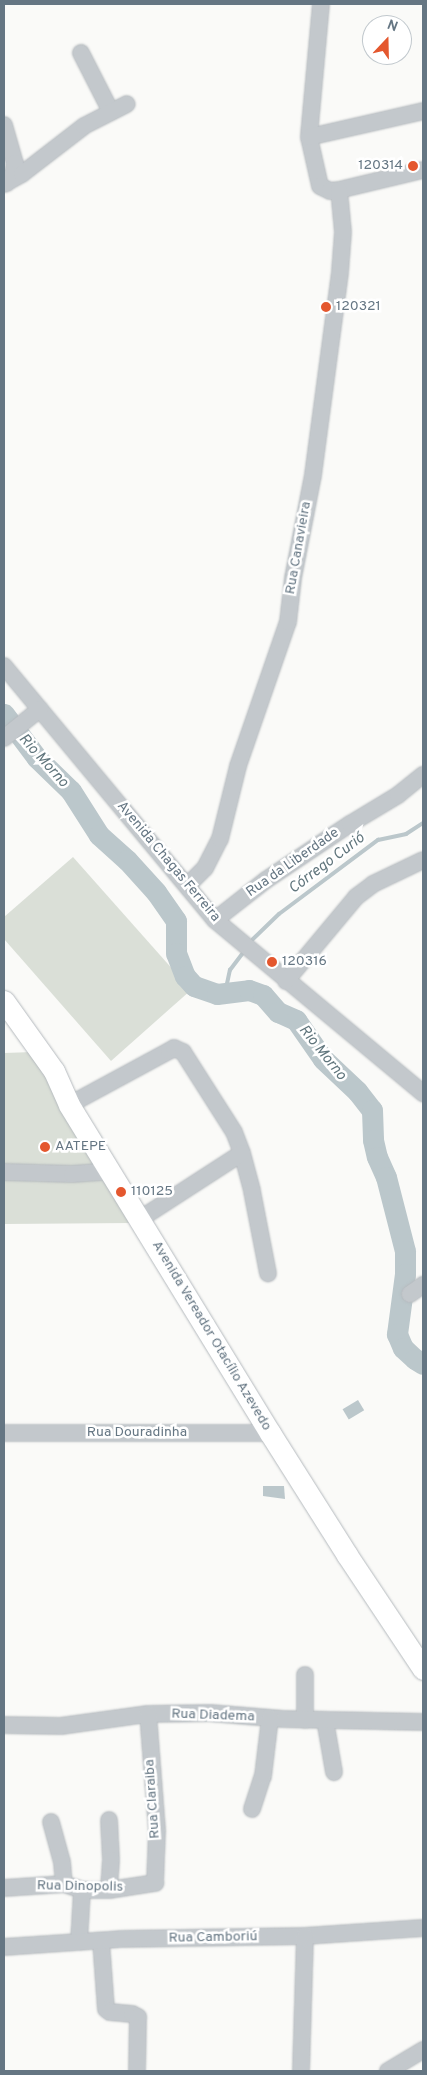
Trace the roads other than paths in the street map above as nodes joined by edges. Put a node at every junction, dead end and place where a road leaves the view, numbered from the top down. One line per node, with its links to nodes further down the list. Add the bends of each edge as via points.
1 (321, 4): 7 (street)
2 (81, 53): 5 (street)
3 (127, 104): 5 (street)
4 (423, 111): 7 (street)
5 (111, 112): 9 (street, via 84,126)
6 (4, 125): 9 (street, via 15,163 13,174)
7 (309, 137): 10 (street, via 320,186 330,191)
8 (423, 170): 10 (street)
9 (5, 184)
10 (339, 190): 16 (street, Rua Canavieira, via 343,232 339,280 313,475 288,622 244,748 220,839 205,868)
11 (4, 666): 12 (street, Avenida Chagas Ferreira)
12 (36, 713): 13 (street); 16 (street, Avenida Chagas Ferreira)
13 (7, 736)
14 (423, 776): 17 (street, Rua da Liberdade, via 266,880)
15 (423, 860): 18 (street, via 373,884 356,897)
16 (188, 886): 17 (street, Avenida Chagas Ferreira)
17 (215, 920): 18 (street, Avenida Chagas Ferreira)
18 (286, 981): 20 (street, Avenida Chagas Ferreira)
19 (4, 1001): 21 (main road, Avenida Vereador Otacílio Azevedo, via 54,1071)
20 (423, 1094)
21 (69, 1105): 22 (street, via 174,1048 183,1052 196,1071 234,1132); 23 (main road, Avenida Vereador Otacílio Azevedo)
22 (242, 1153): 25 (street); 26 (street)
23 (111, 1171): 24 (street, via 72,1174); 25 (main road, Avenida Vereador Otacílio Azevedo)
24 (4, 1172)
25 (140, 1219): 28 (main road, Avenida Vereador Otacílio Azevedo)
26 (268, 1273)
27 (4, 1432): 28 (street, Rua Douradinha)
28 (270, 1433): 29 (main road, Avenida Vereador Otacílio Azevedo)
29 (423, 1669)
30 (305, 1675): 33 (street)
31 (148, 1714): 32 (street, Rua Diadema, via 210,1713); 36 (street, Rua Diadema, via 60,1726); 41 (street, Rua Claraiba, via 157,1830)
32 (270, 1718): 33 (street, Rua Diadema); 38 (street, via 263,1776)
33 (305, 1720): 34 (street, Rua Diadema)
34 (326, 1720): 35 (street, Rua Diadema); 37 (street)
35 (423, 1722)
36 (4, 1725)
37 (334, 1772)
38 (252, 1809)
39 (109, 1820): 45 (street)
40 (51, 1822): 42 (street, via 62,1862)
41 (155, 1882): 45 (street, Rua Dinopolis)
42 (64, 1884): 43 (street, Rua Dinopolis); 44 (street, Rua Dinopolis)
43 (4, 1888)
44 (82, 1890): 45 (street, Rua Dinopolis); 49 (street)
45 (109, 1890)
46 (423, 1928): 47 (street, Rua Camboriú)
47 (306, 1936): 48 (street, Rua Camboriú); 53 (street)
48 (101, 1940): 49 (street, Rua Camboriú); 52 (street, via 106,2009 138,2017)
49 (79, 1942): 50 (street, Rua Camboriú)
50 (4, 1948)
51 (423, 2050): 54 (street)
52 (137, 2071)
53 (301, 2071)
54 (388, 2071)

